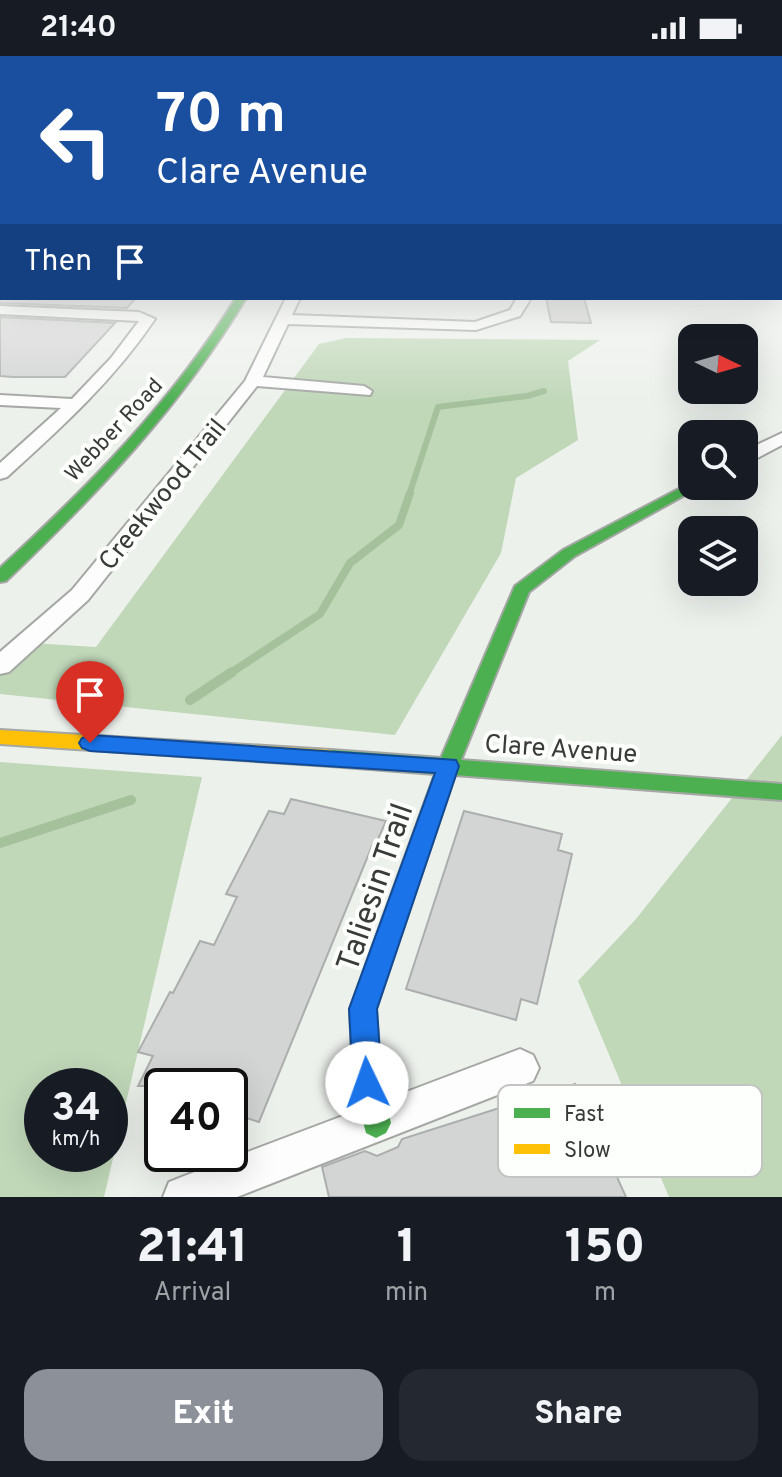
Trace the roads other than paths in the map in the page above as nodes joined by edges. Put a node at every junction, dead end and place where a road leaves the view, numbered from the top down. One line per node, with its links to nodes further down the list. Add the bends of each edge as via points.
1 (240, 300): 14 (street, Webber Road, via 169,406)
2 (292, 300): 5 (street, Creekwood Trail)
3 (523, 300): 5 (street, via 515,313 476,326)
4 (0, 310): 9 (street, via 148,319)
5 (283, 319): 6 (street, Creekwood Trail)
6 (253, 381): 7 (street); 15 (street, Creekwood Trail, via 80,595)
7 (364, 391)
8 (0, 400): 9 (street)
9 (74, 404): 12 (street)
10 (782, 438): 11 (street)
11 (758, 451)
12 (0, 473)
13 (678, 495): 17 (street, Taliesin Trail, via 569,553 521,590)
14 (0, 577)
15 (0, 666)
16 (0, 737): 17 (street, Clare Avenue)
17 (448, 766): 18 (street, Clare Avenue); 20 (street, Taliesin Trail, via 363,1009 367,1083)
18 (782, 792)
19 (520, 1068): 20 (street)
20 (376, 1123): 21 (street)
21 (184, 1197)

